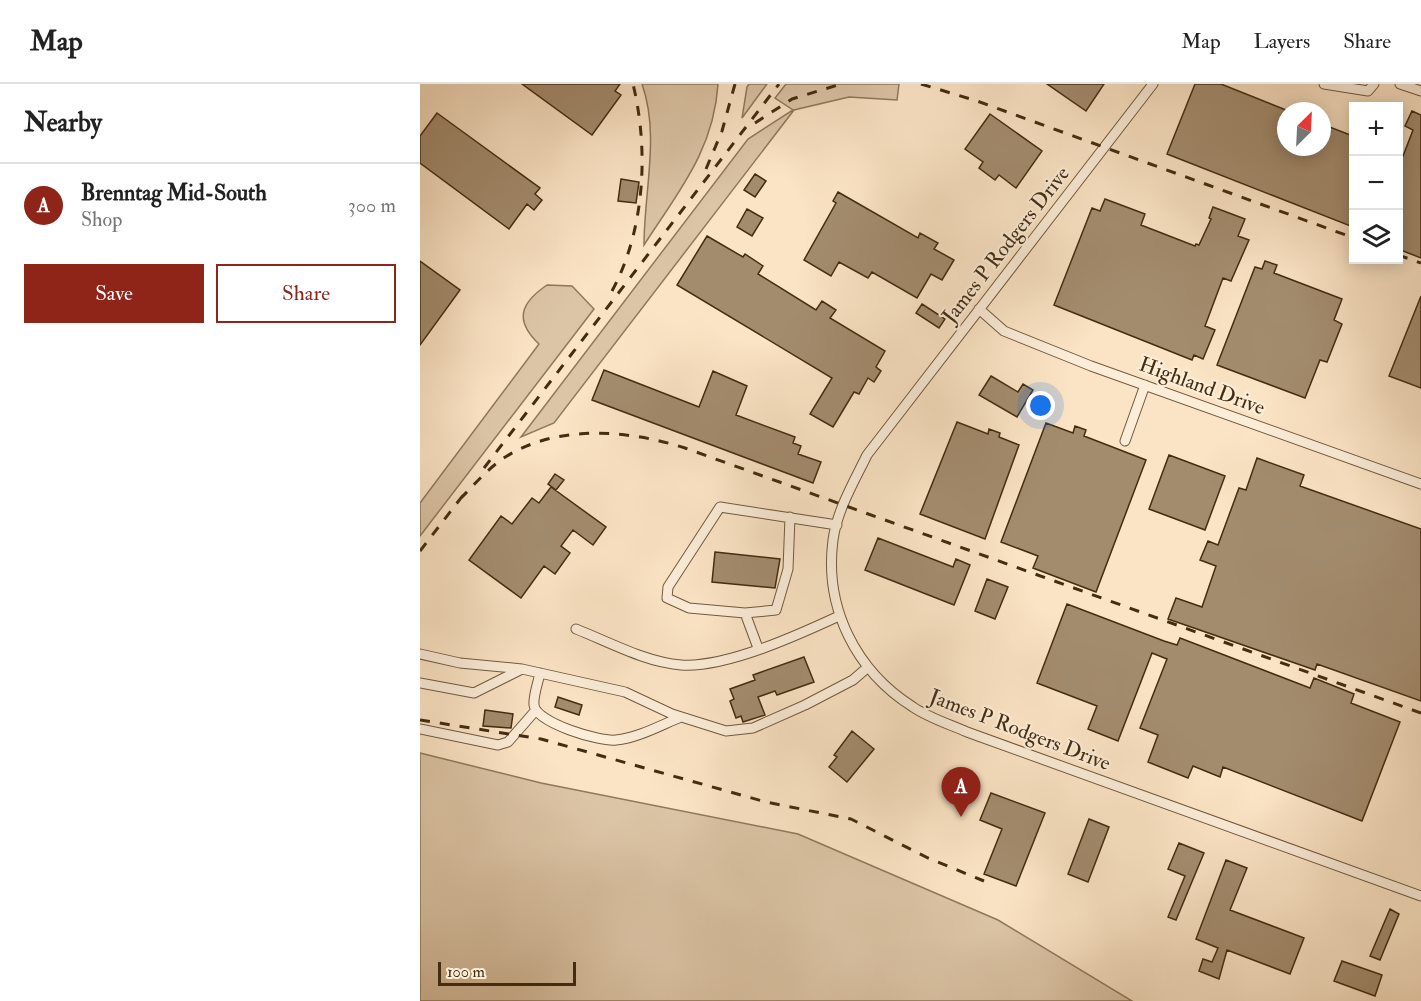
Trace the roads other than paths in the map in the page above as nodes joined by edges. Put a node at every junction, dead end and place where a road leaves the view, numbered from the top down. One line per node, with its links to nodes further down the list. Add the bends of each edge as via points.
1 (1153, 84): 6 (street, James P Rodgers Drive)
2 (1324, 84): 3 (street, via 1368,91)
3 (1374, 84)
4 (1400, 84): 5 (street)
5 (1421, 91)
6 (979, 309): 7 (street, Highland Drive, via 1004,331); 11 (street, James P Rodgers Drive, via 867,455)
7 (1145, 385): 8 (street); 9 (street, Highland Drive)
8 (1125, 441)
9 (1421, 484)
10 (790, 518): 11 (street); 12 (street, via 788,569 776,610); 12 (street, via 720,507 668,586 667,598 689,608)
11 (837, 525): 13 (street, James P Rodgers Drive, via 832,565)
12 (745, 614): 15 (street)
13 (839, 616): 15 (street); 17 (street, James P Rodgers Drive)
14 (576, 629): 15 (street, via 643,655 682,665 712,662)
15 (758, 648)
16 (420, 654): 18 (street, via 460,663)
17 (868, 667): 22 (street, via 853,680 753,728 726,731); 24 (street, James P Rodgers Drive, via 889,690 915,709 967,732)
18 (522, 669): 19 (street); 20 (street, via 474,693)
19 (540, 673): 21 (street); 22 (street, via 625,692)
20 (420, 683)
21 (536, 710): 22 (street, via 573,732 615,741); 23 (street, via 508,742 498,745)
22 (681, 717)
23 (420, 729)
24 (1421, 896)

